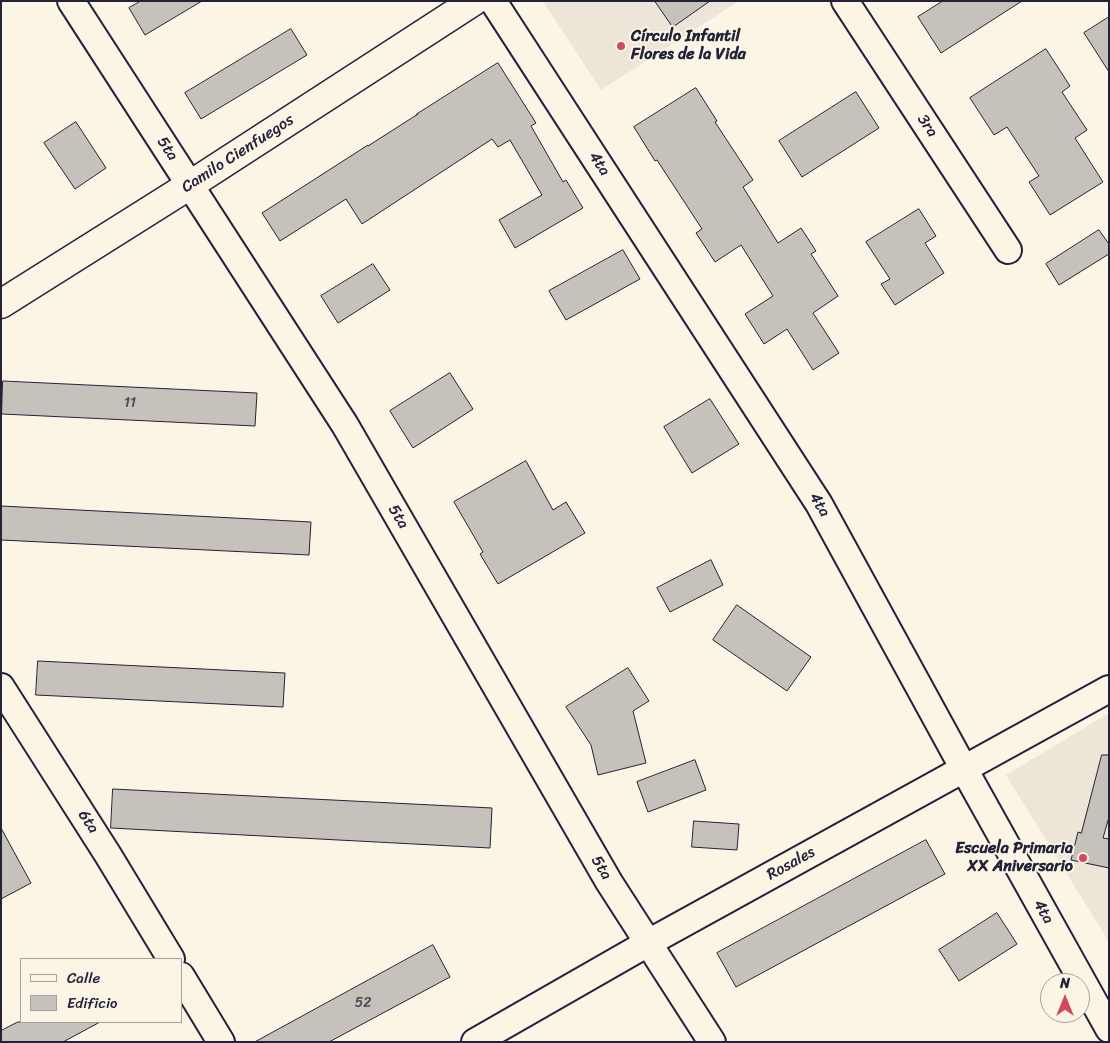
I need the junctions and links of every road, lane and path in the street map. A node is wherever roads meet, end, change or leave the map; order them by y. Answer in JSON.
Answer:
{"nodes":[{"id":1,"x":71,"y":1,"type":"edge"},
{"id":2,"x":474,"y":1,"type":"edge"},
{"id":3,"x":493,"y":1,"type":"edge"},
{"id":4,"x":845,"y":1,"type":"edge"},
{"id":5,"x":190,"y":185,"type":"junction"},
{"id":6,"x":1008,"y":250,"type":"dead end"},
{"id":7,"x":1,"y":304,"type":"edge"},
{"id":8,"x":1,"y":687,"type":"edge"},
{"id":9,"x":1109,"y":689,"type":"edge"},
{"id":10,"x":964,"y":769,"type":"junction"},
{"id":11,"x":648,"y":943,"type":"junction"},
{"id":12,"x":170,"y":958,"type":"edge"},
{"id":13,"x":182,"y":978,"type":"edge"},
{"id":14,"x":1109,"y":1029,"type":"edge"},
{"id":15,"x":221,"y":1042,"type":"edge"},
{"id":16,"x":475,"y":1042,"type":"edge"},
{"id":17,"x":712,"y":1042,"type":"edge"}],
"edges":[{"from":1,"to":5,"type":"street","name":"5ta"},
{"from":2,"to":5,"type":"street","name":"Camilo Cienfuegos"},
{"from":3,"to":10,"type":"street","name":"4ta"},
{"from":4,"to":6,"type":"street","name":"3ra"},
{"from":5,"to":7,"type":"street","name":"Camilo Cienfuegos"},
{"from":5,"to":11,"type":"street","name":"5ta"},
{"from":8,"to":12,"type":"street","name":"6ta"},
{"from":9,"to":10,"type":"street","name":"Rosales"},
{"from":10,"to":11,"type":"street","name":"Rosales"},
{"from":10,"to":14,"type":"street","name":"4ta"},
{"from":11,"to":16,"type":"street","name":"Rosales"},
{"from":11,"to":17,"type":"street","name":"5ta"},
{"from":13,"to":15,"type":"street"}]}
